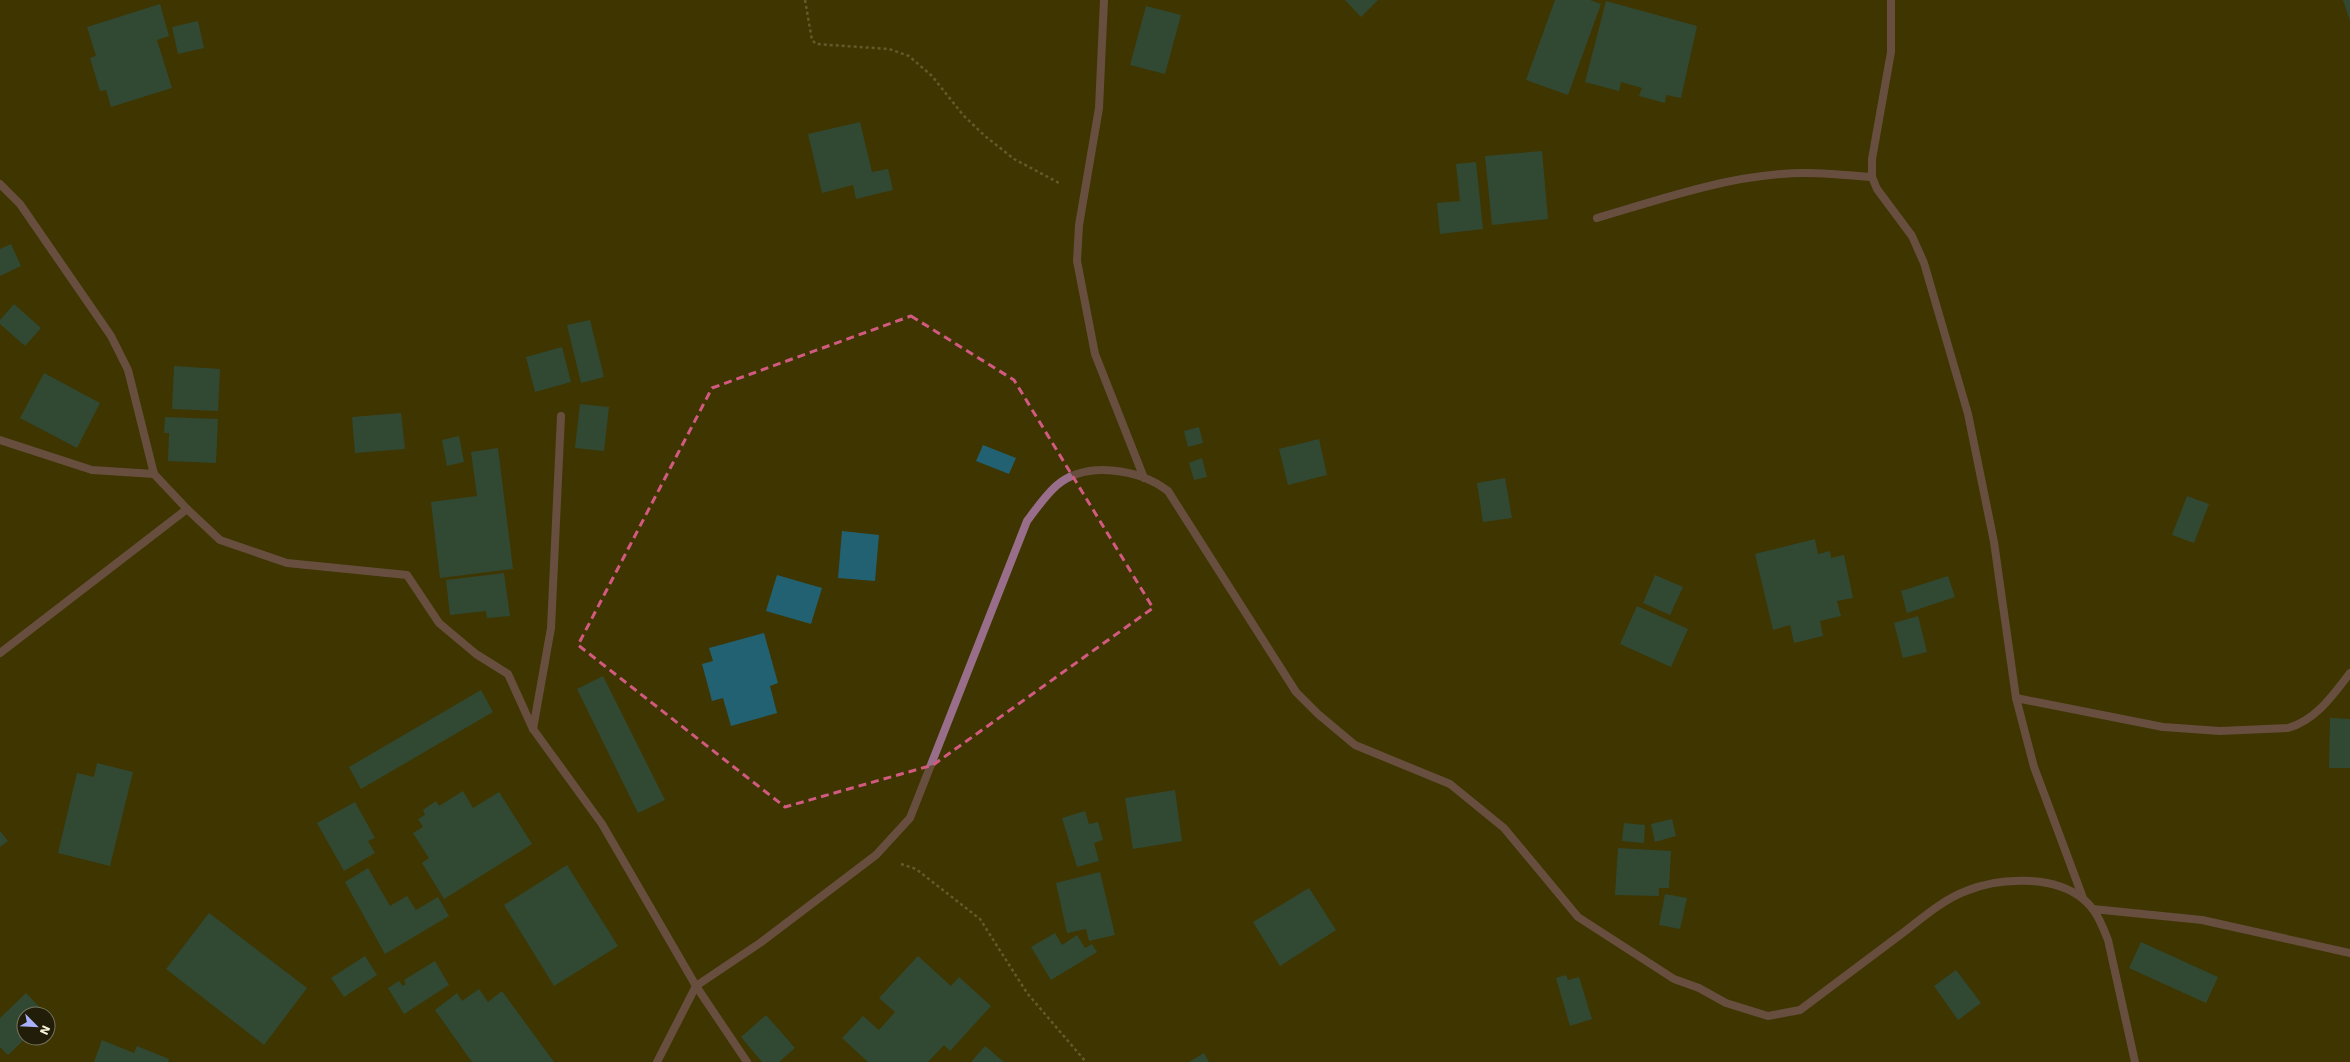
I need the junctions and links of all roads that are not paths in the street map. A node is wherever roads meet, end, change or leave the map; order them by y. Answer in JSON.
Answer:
{"nodes":[{"id":1,"x":1104,"y":0,"type":"edge"},
{"id":2,"x":1891,"y":0,"type":"edge"},
{"id":3,"x":1872,"y":177,"type":"junction"},
{"id":4,"x":0,"y":184,"type":"edge"},
{"id":5,"x":1597,"y":218,"type":"dead end"},
{"id":6,"x":561,"y":416,"type":"dead end"},
{"id":7,"x":0,"y":440,"type":"edge"},
{"id":8,"x":154,"y":474,"type":"junction"},
{"id":9,"x":1144,"y":478,"type":"junction"},
{"id":10,"x":187,"y":509,"type":"junction"},
{"id":11,"x":0,"y":653,"type":"edge"},
{"id":12,"x":2350,"y":673,"type":"edge"},
{"id":13,"x":2016,"y":698,"type":"junction"},
{"id":14,"x":533,"y":729,"type":"junction"},
{"id":15,"x":2083,"y":898,"type":"junction"},
{"id":16,"x":2093,"y":909,"type":"junction"},
{"id":17,"x":2350,"y":953,"type":"edge"},
{"id":18,"x":696,"y":986,"type":"junction"},
{"id":19,"x":657,"y":1062,"type":"edge"},
{"id":20,"x":747,"y":1062,"type":"edge"},
{"id":21,"x":2135,"y":1062,"type":"edge"}],
"edges":[{"from":1,"to":9,"type":"street"},
{"from":2,"to":3,"type":"street"},
{"from":3,"to":5,"type":"street"},
{"from":3,"to":13,"type":"street"},
{"from":4,"to":8,"type":"street"},
{"from":6,"to":14,"type":"street"},
{"from":7,"to":8,"type":"street"},
{"from":8,"to":10,"type":"street"},
{"from":9,"to":15,"type":"street"},
{"from":9,"to":18,"type":"street"},
{"from":10,"to":11,"type":"street"},
{"from":10,"to":14,"type":"street"},
{"from":12,"to":13,"type":"street"},
{"from":13,"to":15,"type":"street"},
{"from":14,"to":18,"type":"street"},
{"from":15,"to":16,"type":"street"},
{"from":16,"to":17,"type":"street"},
{"from":16,"to":21,"type":"street"},
{"from":18,"to":19,"type":"street"},
{"from":18,"to":20,"type":"street"}]}
